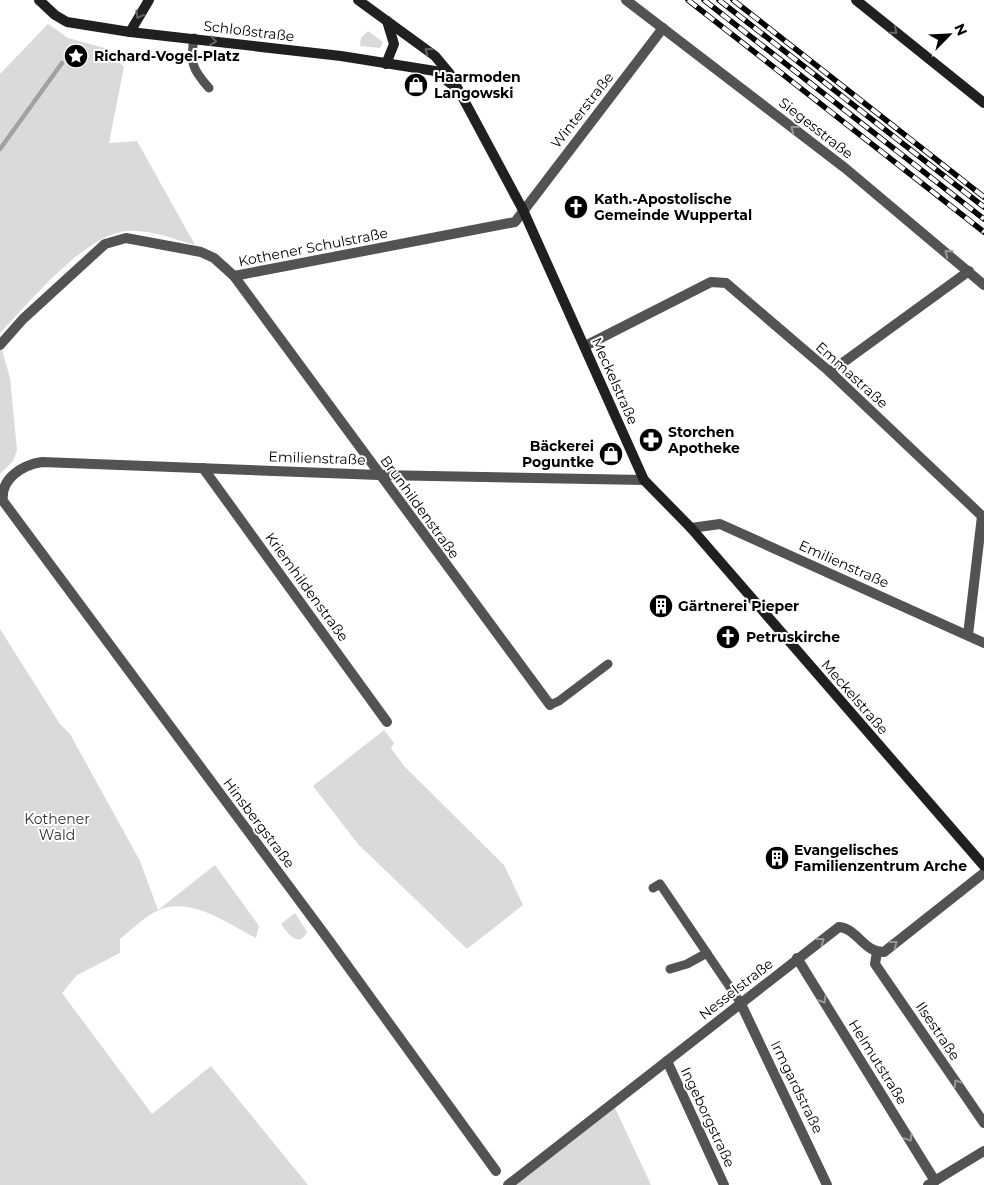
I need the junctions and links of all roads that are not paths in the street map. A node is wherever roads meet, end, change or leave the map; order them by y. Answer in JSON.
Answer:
{"nodes":[{"id":1,"x":39,"y":0,"type":"edge"},
{"id":2,"x":149,"y":0,"type":"edge"},
{"id":3,"x":358,"y":0,"type":"edge"},
{"id":4,"x":626,"y":0,"type":"edge"},
{"id":5,"x":856,"y":0,"type":"edge"},
{"id":6,"x":387,"y":21,"type":"junction"},
{"id":7,"x":664,"y":28,"type":"junction"},
{"id":8,"x":130,"y":32,"type":"junction"},
{"id":9,"x":194,"y":38,"type":"junction"},
{"id":10,"x":386,"y":64,"type":"junction"},
{"id":11,"x":209,"y":88,"type":"dead end"},
{"id":12,"x":457,"y":89,"type":"junction"},
{"id":13,"x":984,"y":103,"type":"edge"},
{"id":14,"x":523,"y":210,"type":"junction"},
{"id":15,"x":969,"y":271,"type":"junction"},
{"id":16,"x":234,"y":276,"type":"junction"},
{"id":17,"x":984,"y":285,"type":"edge"},
{"id":18,"x":0,"y":345,"type":"edge"},
{"id":19,"x":585,"y":346,"type":"junction"},
{"id":20,"x":830,"y":372,"type":"junction"},
{"id":21,"x":203,"y":468,"type":"junction"},
{"id":22,"x":379,"y":474,"type":"junction"},
{"id":23,"x":644,"y":480,"type":"junction"},
{"id":24,"x":2,"y":492,"type":"joint"},
{"id":25,"x":690,"y":528,"type":"junction"},
{"id":26,"x":968,"y":635,"type":"junction"},
{"id":27,"x":984,"y":643,"type":"edge"},
{"id":28,"x":608,"y":664,"type":"dead end"},
{"id":29,"x":550,"y":705,"type":"joint"},
{"id":30,"x":388,"y":722,"type":"dead end"},
{"id":31,"x":984,"y":866,"type":"edge"},
{"id":32,"x":984,"y":873,"type":"edge"},
{"id":33,"x":653,"y":888,"type":"dead end"},
{"id":34,"x":877,"y":952,"type":"junction"},
{"id":35,"x":707,"y":953,"type":"junction"},
{"id":36,"x":797,"y":958,"type":"junction"},
{"id":37,"x":670,"y":969,"type":"dead end"},
{"id":38,"x":740,"y":1002,"type":"junction"},
{"id":39,"x":667,"y":1061,"type":"junction"},
{"id":40,"x":984,"y":1123,"type":"edge"},
{"id":41,"x":984,"y":1151,"type":"edge"},
{"id":42,"x":496,"y":1171,"type":"dead end"},
{"id":43,"x":931,"y":1183,"type":"edge"},
{"id":44,"x":508,"y":1185,"type":"edge"},
{"id":45,"x":724,"y":1185,"type":"edge"},
{"id":46,"x":827,"y":1185,"type":"edge"}],
"edges":[{"from":1,"to":8,"type":"street","name":"Schloßstraße"},
{"from":2,"to":8,"type":"street","one_way":true},
{"from":3,"to":6,"type":"street","name":"Meckelstraße"},
{"from":4,"to":7,"type":"street","name":"Siegesstraße"},
{"from":5,"to":13,"type":"street","one_way":true},
{"from":6,"to":10,"type":"street"},
{"from":12,"to":6,"type":"street","name":"Meckelstraße","one_way":true},
{"from":7,"to":14,"type":"street","name":"Winterstraße"},
{"from":15,"to":7,"type":"street","name":"Siegesstraße","one_way":true},
{"from":8,"to":9,"type":"street","name":"Schloßstraße"},
{"from":9,"to":10,"type":"street","name":"Schloßstraße","one_way":true},
{"from":9,"to":11,"type":"lane"},
{"from":10,"to":12,"type":"street","name":"Schloßstraße"},
{"from":12,"to":14,"type":"street","name":"Meckelstraße"},
{"from":14,"to":16,"type":"street","name":"Kothener Schulstraße"},
{"from":14,"to":19,"type":"street","name":"Meckelstraße"},
{"from":15,"to":17,"type":"street","name":"Siegesstraße"},
{"from":15,"to":20,"type":"street"},
{"from":16,"to":18,"type":"street","name":"Kothener Schulstraße"},
{"from":16,"to":22,"type":"street","name":"Brunhildenstraße"},
{"from":19,"to":20,"type":"street","name":"Emmastraße"},
{"from":19,"to":23,"type":"street","name":"Meckelstraße"},
{"from":20,"to":26,"type":"street","name":"Emmastraße"},
{"from":21,"to":22,"type":"street","name":"Emilienstraße"},
{"from":21,"to":24,"type":"street","name":"Emilienstraße"},
{"from":21,"to":30,"type":"street","name":"Kriemhildenstraße"},
{"from":22,"to":23,"type":"street","name":"Emilienstraße"},
{"from":22,"to":29,"type":"street","name":"Brunhildenstraße"},
{"from":23,"to":25,"type":"street","name":"Meckelstraße"},
{"from":24,"to":42,"type":"street","name":"Hinsbergstraße"},
{"from":25,"to":26,"type":"street","name":"Emilienstraße"},
{"from":25,"to":31,"type":"street","name":"Meckelstraße"},
{"from":26,"to":27,"type":"street","name":"Emilienstraße"},
{"from":28,"to":29,"type":"lane"},
{"from":34,"to":32,"type":"street","one_way":true},
{"from":33,"to":35,"type":"lane"},
{"from":36,"to":34,"type":"street","name":"Nesselstraße","one_way":true},
{"from":40,"to":34,"type":"street","name":"Ilsestraße","one_way":true},
{"from":35,"to":37,"type":"lane"},
{"from":35,"to":38,"type":"lane"},
{"from":36,"to":38,"type":"street","name":"Nesselstraße"},
{"from":36,"to":43,"type":"street","name":"Helmutstraße","one_way":true},
{"from":38,"to":39,"type":"street","name":"Nesselstraße"},
{"from":38,"to":46,"type":"street","name":"Irmgardstraße"},
{"from":39,"to":44,"type":"street","name":"Nesselstraße"},
{"from":39,"to":45,"type":"street","name":"Ingeborgstraße"},
{"from":41,"to":43,"type":"street"}]}
